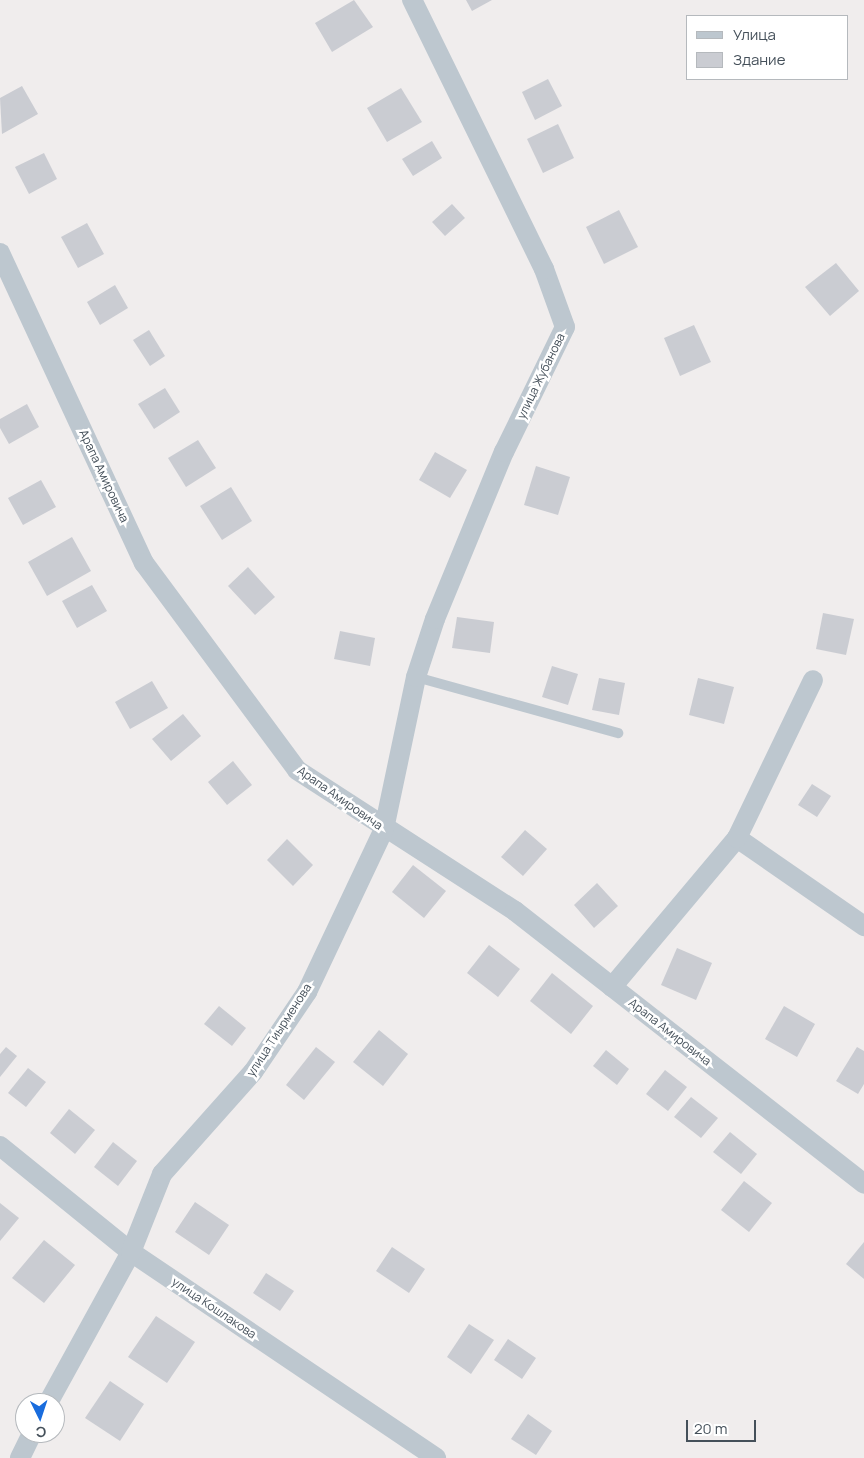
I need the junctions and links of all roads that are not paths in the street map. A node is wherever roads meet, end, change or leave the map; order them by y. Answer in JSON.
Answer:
{"nodes":[{"id":1,"x":412,"y":0,"type":"edge"},
{"id":2,"x":0,"y":253,"type":"edge"},
{"id":3,"x":416,"y":677,"type":"junction"},
{"id":4,"x":813,"y":680,"type":"dead end"},
{"id":5,"x":618,"y":733,"type":"dead end"},
{"id":6,"x":384,"y":828,"type":"junction"},
{"id":7,"x":736,"y":838,"type":"junction"},
{"id":8,"x":864,"y":926,"type":"edge"},
{"id":9,"x":612,"y":987,"type":"junction"},
{"id":10,"x":0,"y":1146,"type":"edge"},
{"id":11,"x":864,"y":1184,"type":"edge"},
{"id":12,"x":131,"y":1252,"type":"junction"},
{"id":13,"x":53,"y":1393,"type":"edge"},
{"id":14,"x":27,"y":1443,"type":"edge"},
{"id":15,"x":20,"y":1458,"type":"edge"},
{"id":16,"x":436,"y":1458,"type":"edge"}],
"edges":[{"from":1,"to":3,"type":"street","name":"улица Жубанова"},
{"from":2,"to":6,"type":"street","name":"Арапа Амировича"},
{"from":3,"to":5,"type":"lane"},
{"from":3,"to":6,"type":"street","name":"улица Тиырменова"},
{"from":4,"to":7,"type":"street"},
{"from":6,"to":9,"type":"street","name":"Арапа Амировича"},
{"from":6,"to":12,"type":"street","name":"улица Тиырменова"},
{"from":7,"to":8,"type":"street"},
{"from":7,"to":9,"type":"street"},
{"from":9,"to":11,"type":"street","name":"Арапа Амировича"},
{"from":10,"to":12,"type":"street","name":"улица Кошлакова"},
{"from":12,"to":13,"type":"street","name":"улица Тиырменова"},
{"from":12,"to":16,"type":"street","name":"улица Кошлакова"},
{"from":14,"to":15,"type":"street"}]}
